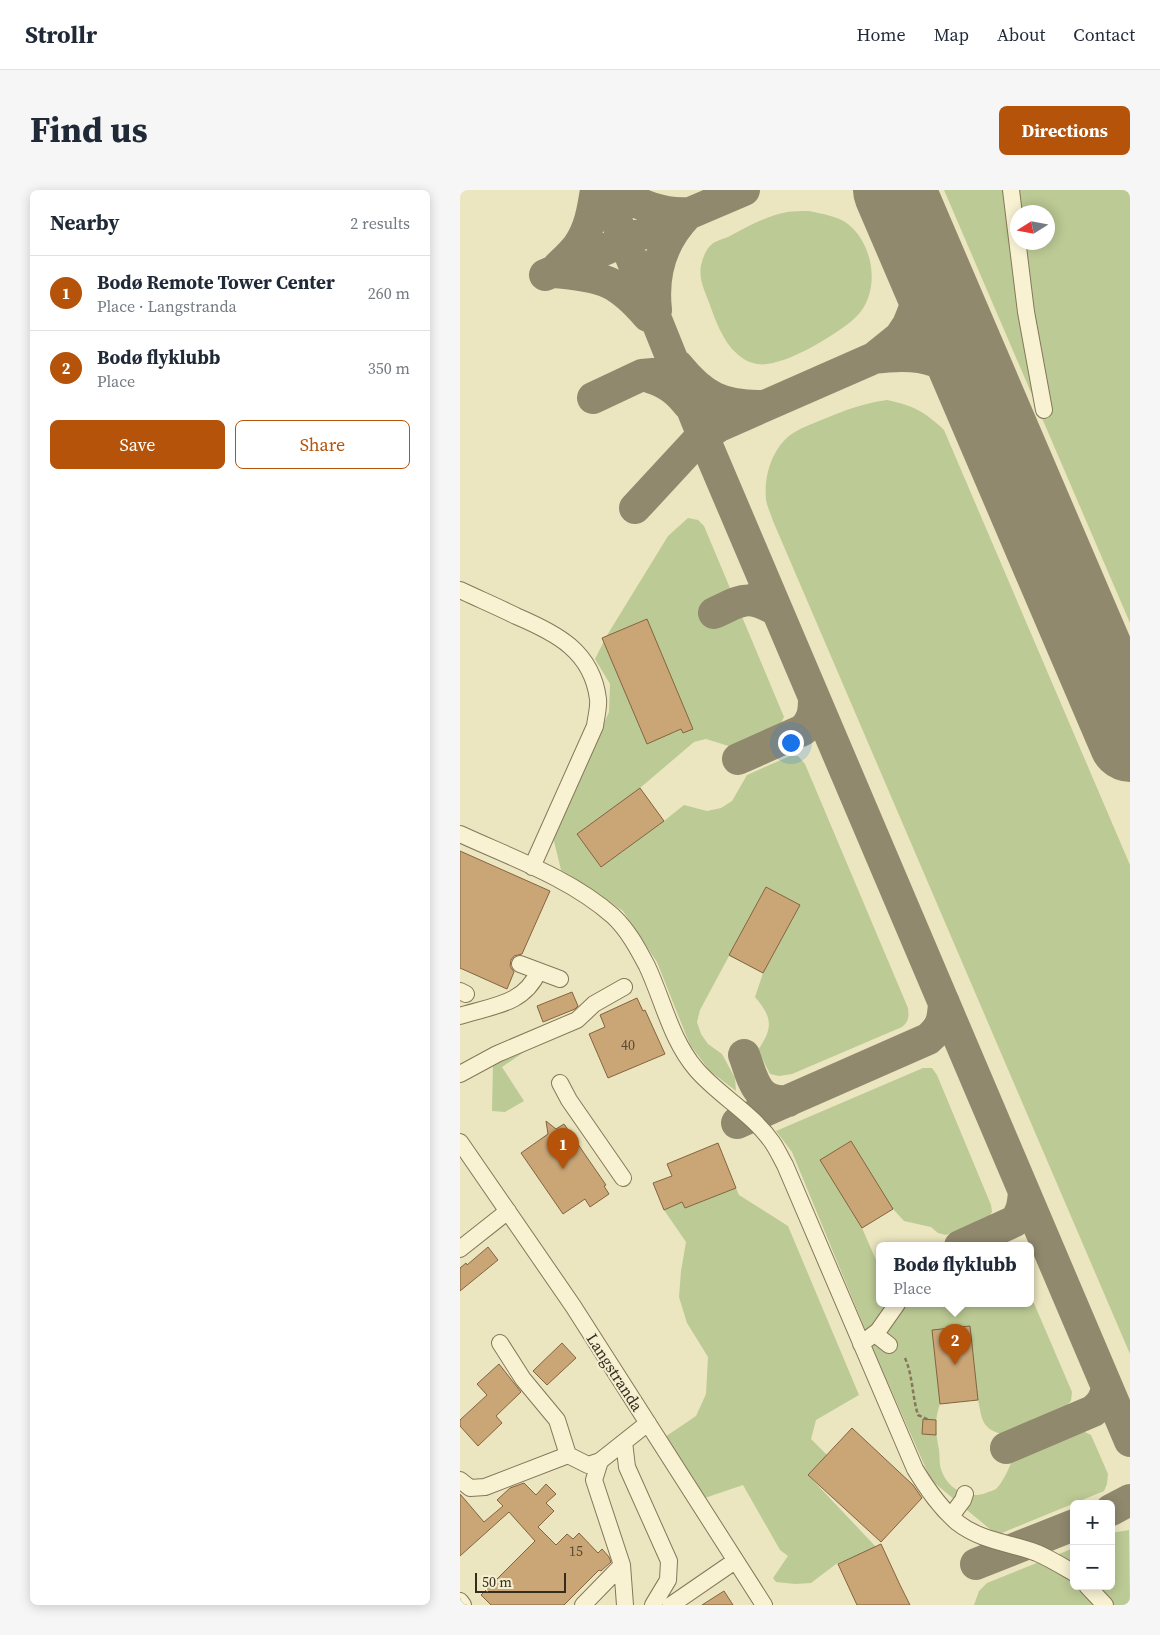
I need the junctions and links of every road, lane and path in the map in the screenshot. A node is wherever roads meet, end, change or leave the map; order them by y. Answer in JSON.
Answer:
{"nodes":[{"id":1,"x":1011,"y":190,"type":"edge"},
{"id":2,"x":1044,"y":410,"type":"dead end"},
{"id":3,"x":460,"y":590,"type":"edge"},
{"id":4,"x":460,"y":834,"type":"edge"},
{"id":5,"x":532,"y":867,"type":"junction"},
{"id":6,"x":520,"y":964,"type":"dead end"},
{"id":7,"x":538,"y":972,"type":"junction"},
{"id":8,"x":560,"y":980,"type":"dead end"},
{"id":9,"x":624,"y":987,"type":"dead end"},
{"id":10,"x":460,"y":1016,"type":"edge"},
{"id":11,"x":460,"y":1074,"type":"edge"},
{"id":12,"x":560,"y":1083,"type":"dead end"},
{"id":13,"x":460,"y":1142,"type":"edge"},
{"id":14,"x":623,"y":1178,"type":"dead end"},
{"id":15,"x":508,"y":1211,"type":"junction"},
{"id":16,"x":460,"y":1249,"type":"edge"},
{"id":17,"x":896,"y":1307,"type":"edge"},
{"id":18,"x":875,"y":1334,"type":"junction"},
{"id":19,"x":500,"y":1342,"type":"dead end"},
{"id":20,"x":861,"y":1344,"type":"junction"},
{"id":21,"x":889,"y":1345,"type":"dead end"},
{"id":22,"x":905,"y":1358,"type":"dead end"},
{"id":23,"x":929,"y":1420,"type":"dead end"},
{"id":24,"x":648,"y":1423,"type":"junction"},
{"id":25,"x":624,"y":1442,"type":"junction"},
{"id":26,"x":568,"y":1455,"type":"junction"},
{"id":27,"x":600,"y":1460,"type":"junction"},
{"id":28,"x":460,"y":1480,"type":"edge"},
{"id":29,"x":965,"y":1494,"type":"dead end"},
{"id":30,"x":951,"y":1516,"type":"junction"},
{"id":31,"x":735,"y":1561,"type":"junction"},
{"id":32,"x":622,"y":1565,"type":"junction"},
{"id":33,"x":1070,"y":1571,"type":"edge"},
{"id":34,"x":1091,"y":1590,"type":"edge"},
{"id":35,"x":460,"y":1601,"type":"edge"},
{"id":36,"x":463,"y":1605,"type":"edge"},
{"id":37,"x":583,"y":1605,"type":"edge"},
{"id":38,"x":624,"y":1605,"type":"edge"},
{"id":39,"x":653,"y":1605,"type":"edge"},
{"id":40,"x":671,"y":1605,"type":"edge"},
{"id":41,"x":764,"y":1605,"type":"edge"},
{"id":42,"x":1105,"y":1605,"type":"edge"}],
"edges":[{"from":1,"to":2,"type":"street"},
{"from":3,"to":5,"type":"street"},
{"from":4,"to":5,"type":"street"},
{"from":5,"to":20,"type":"street"},
{"from":6,"to":7,"type":"street"},
{"from":7,"to":8,"type":"street"},
{"from":7,"to":10,"type":"street"},
{"from":9,"to":11,"type":"street"},
{"from":12,"to":14,"type":"street"},
{"from":13,"to":15,"type":"street","name":"Langstranda"},
{"from":15,"to":16,"type":"street"},
{"from":15,"to":24,"type":"street","name":"Langstranda"},
{"from":17,"to":18,"type":"street"},
{"from":18,"to":20,"type":"street"},
{"from":18,"to":21,"type":"street"},
{"from":19,"to":26,"type":"street"},
{"from":20,"to":30,"type":"street"},
{"from":22,"to":23,"type":"path"},
{"from":24,"to":25,"type":"street"},
{"from":24,"to":31,"type":"street","name":"Langstranda"},
{"from":25,"to":27,"type":"street"},
{"from":25,"to":39,"type":"street"},
{"from":26,"to":27,"type":"street"},
{"from":26,"to":28,"type":"street"},
{"from":27,"to":32,"type":"street"},
{"from":29,"to":30,"type":"street"},
{"from":30,"to":33,"type":"street"},
{"from":31,"to":40,"type":"street"},
{"from":31,"to":41,"type":"street","name":"Langstranda"},
{"from":32,"to":37,"type":"street"},
{"from":32,"to":38,"type":"street"},
{"from":34,"to":42,"type":"street"},
{"from":35,"to":36,"type":"street"}]}
